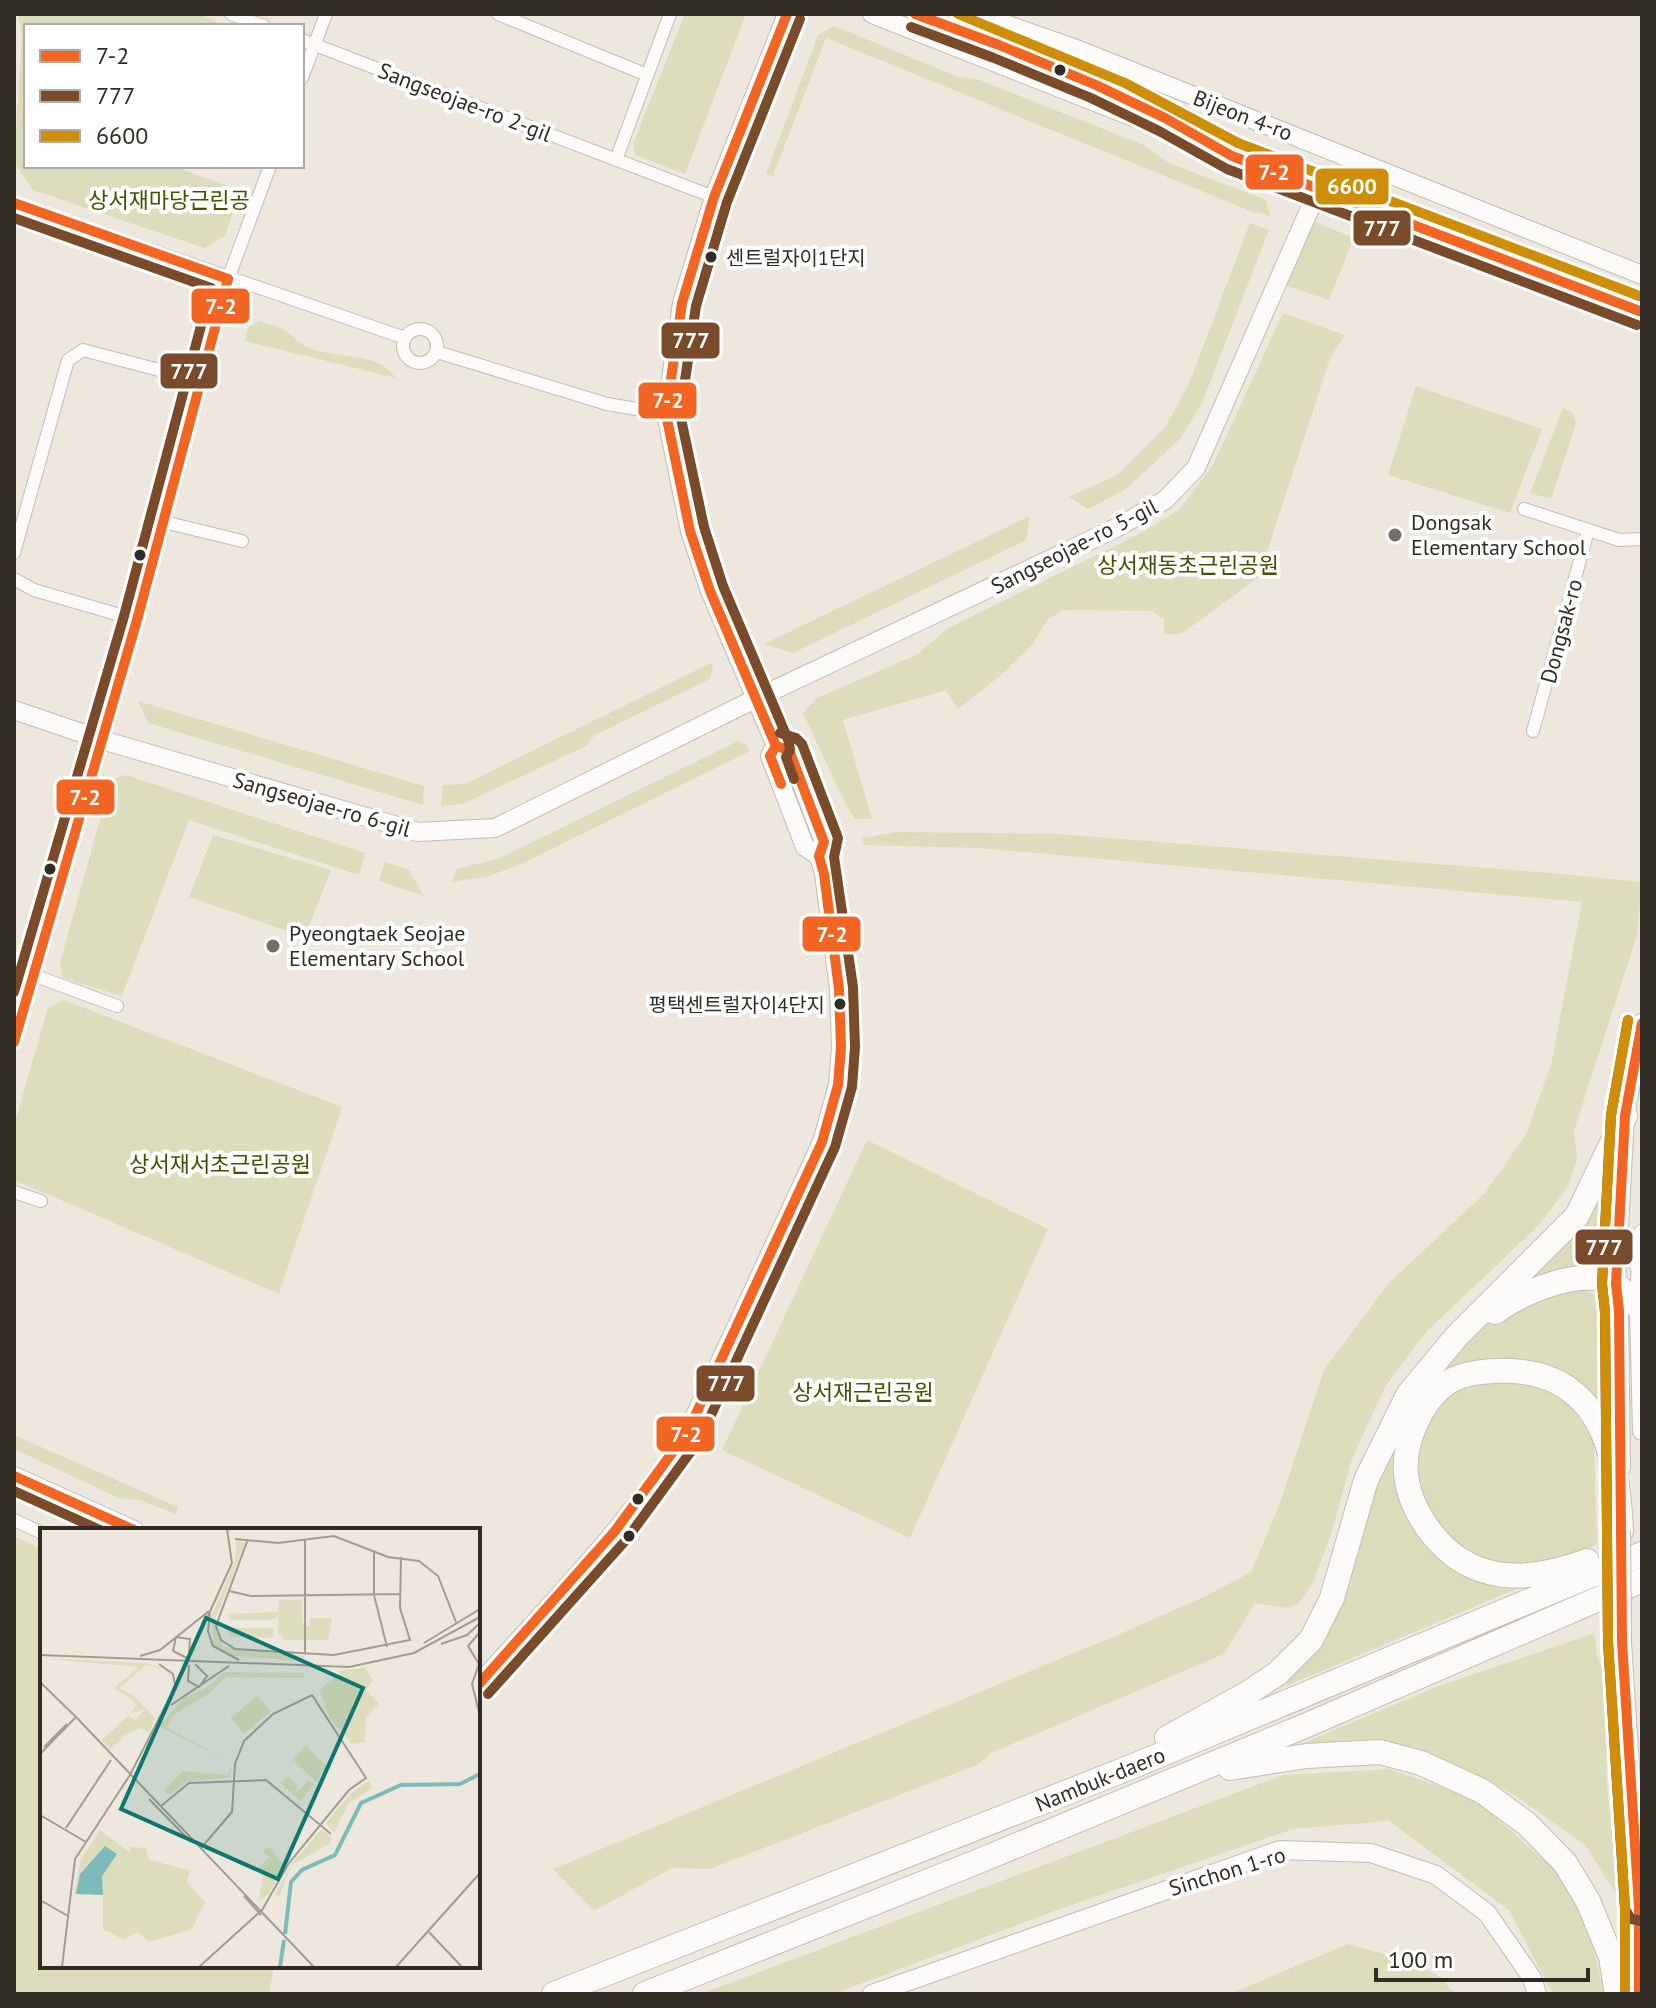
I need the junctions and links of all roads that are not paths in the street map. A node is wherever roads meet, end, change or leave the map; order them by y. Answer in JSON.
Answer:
{"nodes":[{"id":1,"x":231,"y":14,"type":"edge"},
{"id":2,"x":326,"y":14,"type":"edge"},
{"id":3,"x":498,"y":14,"type":"edge"},
{"id":4,"x":670,"y":14,"type":"edge"},
{"id":5,"x":787,"y":14,"type":"edge"},
{"id":6,"x":872,"y":14,"type":"edge"},
{"id":7,"x":977,"y":14,"type":"edge"},
{"id":8,"x":258,"y":24,"type":"edge"},
{"id":9,"x":308,"y":42,"type":"edge"},
{"id":10,"x":304,"y":66,"type":"edge"},
{"id":11,"x":647,"y":75,"type":"junction"},
{"id":12,"x":616,"y":160,"type":"junction"},
{"id":13,"x":269,"y":168,"type":"edge"},
{"id":14,"x":1318,"y":190,"type":"junction"},
{"id":15,"x":714,"y":197,"type":"junction"},
{"id":16,"x":14,"y":203,"type":"edge"},
{"id":17,"x":1642,"y":275,"type":"edge"},
{"id":18,"x":228,"y":279,"type":"junction"},
{"id":19,"x":1642,"y":312,"type":"edge"},
{"id":20,"x":405,"y":338,"type":"junction"},
{"id":21,"x":437,"y":352,"type":"junction"},
{"id":22,"x":201,"y":381,"type":"junction"},
{"id":23,"x":666,"y":414,"type":"junction"},
{"id":24,"x":1524,"y":509,"type":"dead end"},
{"id":25,"x":164,"y":522,"type":"junction"},
{"id":26,"x":1588,"y":531,"type":"junction"},
{"id":27,"x":1642,"y":539,"type":"edge"},
{"id":28,"x":242,"y":541,"type":"dead end"},
{"id":29,"x":14,"y":553,"type":"edge"},
{"id":30,"x":14,"y":579,"type":"edge"},
{"id":31,"x":137,"y":620,"type":"junction"},
{"id":32,"x":755,"y":699,"type":"junction"},
{"id":33,"x":14,"y":710,"type":"edge"},
{"id":34,"x":1533,"y":731,"type":"dead end"},
{"id":35,"x":102,"y":740,"type":"junction"},
{"id":36,"x":14,"y":968,"type":"edge"},
{"id":37,"x":35,"y":975,"type":"junction"},
{"id":38,"x":117,"y":1006,"type":"dead end"},
{"id":39,"x":1642,"y":1023,"type":"edge"},
{"id":40,"x":14,"y":1042,"type":"edge"},
{"id":41,"x":1625,"y":1116,"type":"junction"},
{"id":42,"x":14,"y":1192,"type":"edge"},
{"id":43,"x":41,"y":1201,"type":"dead end"},
{"id":44,"x":1642,"y":1234,"type":"edge"},
{"id":45,"x":1641,"y":1263,"type":"edge"},
{"id":46,"x":1616,"y":1284,"type":"junction"},
{"id":47,"x":1639,"y":1308,"type":"junction"},
{"id":48,"x":1456,"y":1337,"type":"junction"},
{"id":49,"x":1642,"y":1431,"type":"edge"},
{"id":50,"x":14,"y":1476,"type":"edge"},
{"id":51,"x":14,"y":1520,"type":"edge"},
{"id":52,"x":130,"y":1528,"type":"edge"},
{"id":53,"x":40,"y":1532,"type":"edge"},
{"id":54,"x":1632,"y":1536,"type":"edge"},
{"id":55,"x":1642,"y":1554,"type":"edge"},
{"id":56,"x":1642,"y":1580,"type":"edge"},
{"id":57,"x":1642,"y":1595,"type":"edge"},
{"id":58,"x":1515,"y":1635,"type":"junction"},
{"id":59,"x":480,"y":1683,"type":"edge"},
{"id":60,"x":1131,"y":1767,"type":"junction"},
{"id":61,"x":1154,"y":1787,"type":"junction"},
{"id":62,"x":1640,"y":1907,"type":"edge"},
{"id":63,"x":554,"y":1994,"type":"edge"},
{"id":64,"x":645,"y":1994,"type":"edge"},
{"id":65,"x":872,"y":1994,"type":"edge"},
{"id":66,"x":1537,"y":1994,"type":"edge"},
{"id":67,"x":1617,"y":1994,"type":"edge"},
{"id":68,"x":1639,"y":1994,"type":"edge"}],
"edges":[{"from":1,"to":8,"type":"street"},
{"from":2,"to":9,"type":"street"},
{"from":3,"to":11,"type":"street"},
{"from":4,"to":11,"type":"street"},
{"from":5,"to":15,"type":"street"},
{"from":6,"to":14,"type":"street","name":"Bijeon 4-ro"},
{"from":7,"to":17,"type":"street","name":"Bijeon 4-ro"},
{"from":9,"to":10,"type":"street"},
{"from":9,"to":12,"type":"street","name":"Sangseojae-ro 2-gil"},
{"from":11,"to":12,"type":"street"},
{"from":12,"to":15,"type":"street","name":"Sangseojae-ro 2-gil"},
{"from":13,"to":18,"type":"street"},
{"from":14,"to":19,"type":"street","name":"Bijeon 4-ro"},
{"from":14,"to":32,"type":"street","name":"Sangseojae-ro 5-gil"},
{"from":15,"to":23,"type":"street"},
{"from":16,"to":18,"type":"street"},
{"from":18,"to":20,"type":"street"},
{"from":18,"to":22,"type":"street"},
{"from":20,"to":21,"type":"street"},
{"from":20,"to":21,"type":"street"},
{"from":21,"to":23,"type":"street"},
{"from":22,"to":25,"type":"street"},
{"from":22,"to":29,"type":"street"},
{"from":23,"to":32,"type":"street"},
{"from":24,"to":26,"type":"street"},
{"from":25,"to":28,"type":"street"},
{"from":25,"to":31,"type":"street"},
{"from":26,"to":27,"type":"street"},
{"from":26,"to":34,"type":"street","name":"Dongsak-ro"},
{"from":30,"to":31,"type":"street"},
{"from":31,"to":35,"type":"street"},
{"from":32,"to":35,"type":"street","name":"Sangseojae-ro 6-gil"},
{"from":32,"to":59,"type":"street"},
{"from":33,"to":35,"type":"street","name":"Sangseojae-ro 6-gil"},
{"from":35,"to":37,"type":"street"},
{"from":36,"to":37,"type":"street"},
{"from":37,"to":38,"type":"street"},
{"from":37,"to":40,"type":"street"},
{"from":39,"to":41,"type":"street"},
{"from":41,"to":46,"type":"street"},
{"from":41,"to":48,"type":"highway"},
{"from":42,"to":43,"type":"street"},
{"from":44,"to":45,"type":"street"},
{"from":45,"to":47,"type":"street"},
{"from":46,"to":47,"type":"highway"},
{"from":46,"to":48,"type":"highway"},
{"from":46,"to":54,"type":"street"},
{"from":47,"to":49,"type":"street"},
{"from":48,"to":60,"type":"highway"},
{"from":50,"to":52,"type":"street"},
{"from":51,"to":53,"type":"street"},
{"from":54,"to":54,"type":"highway"},
{"from":54,"to":62,"type":"street","bridge":true},
{"from":55,"to":60,"type":"highway","name":"Nambuk-daero"},
{"from":56,"to":58,"type":"highway","name":"Nambuk-daero"},
{"from":57,"to":58,"type":"highway"},
{"from":58,"to":61,"type":"highway","name":"Nambuk-daero"},
{"from":60,"to":63,"type":"highway","name":"Nambuk-daero"},
{"from":61,"to":64,"type":"highway","name":"Nambuk-daero"},
{"from":61,"to":67,"type":"highway"},
{"from":62,"to":68,"type":"street"},
{"from":65,"to":66,"type":"street","name":"Sinchon 1-ro"}]}
